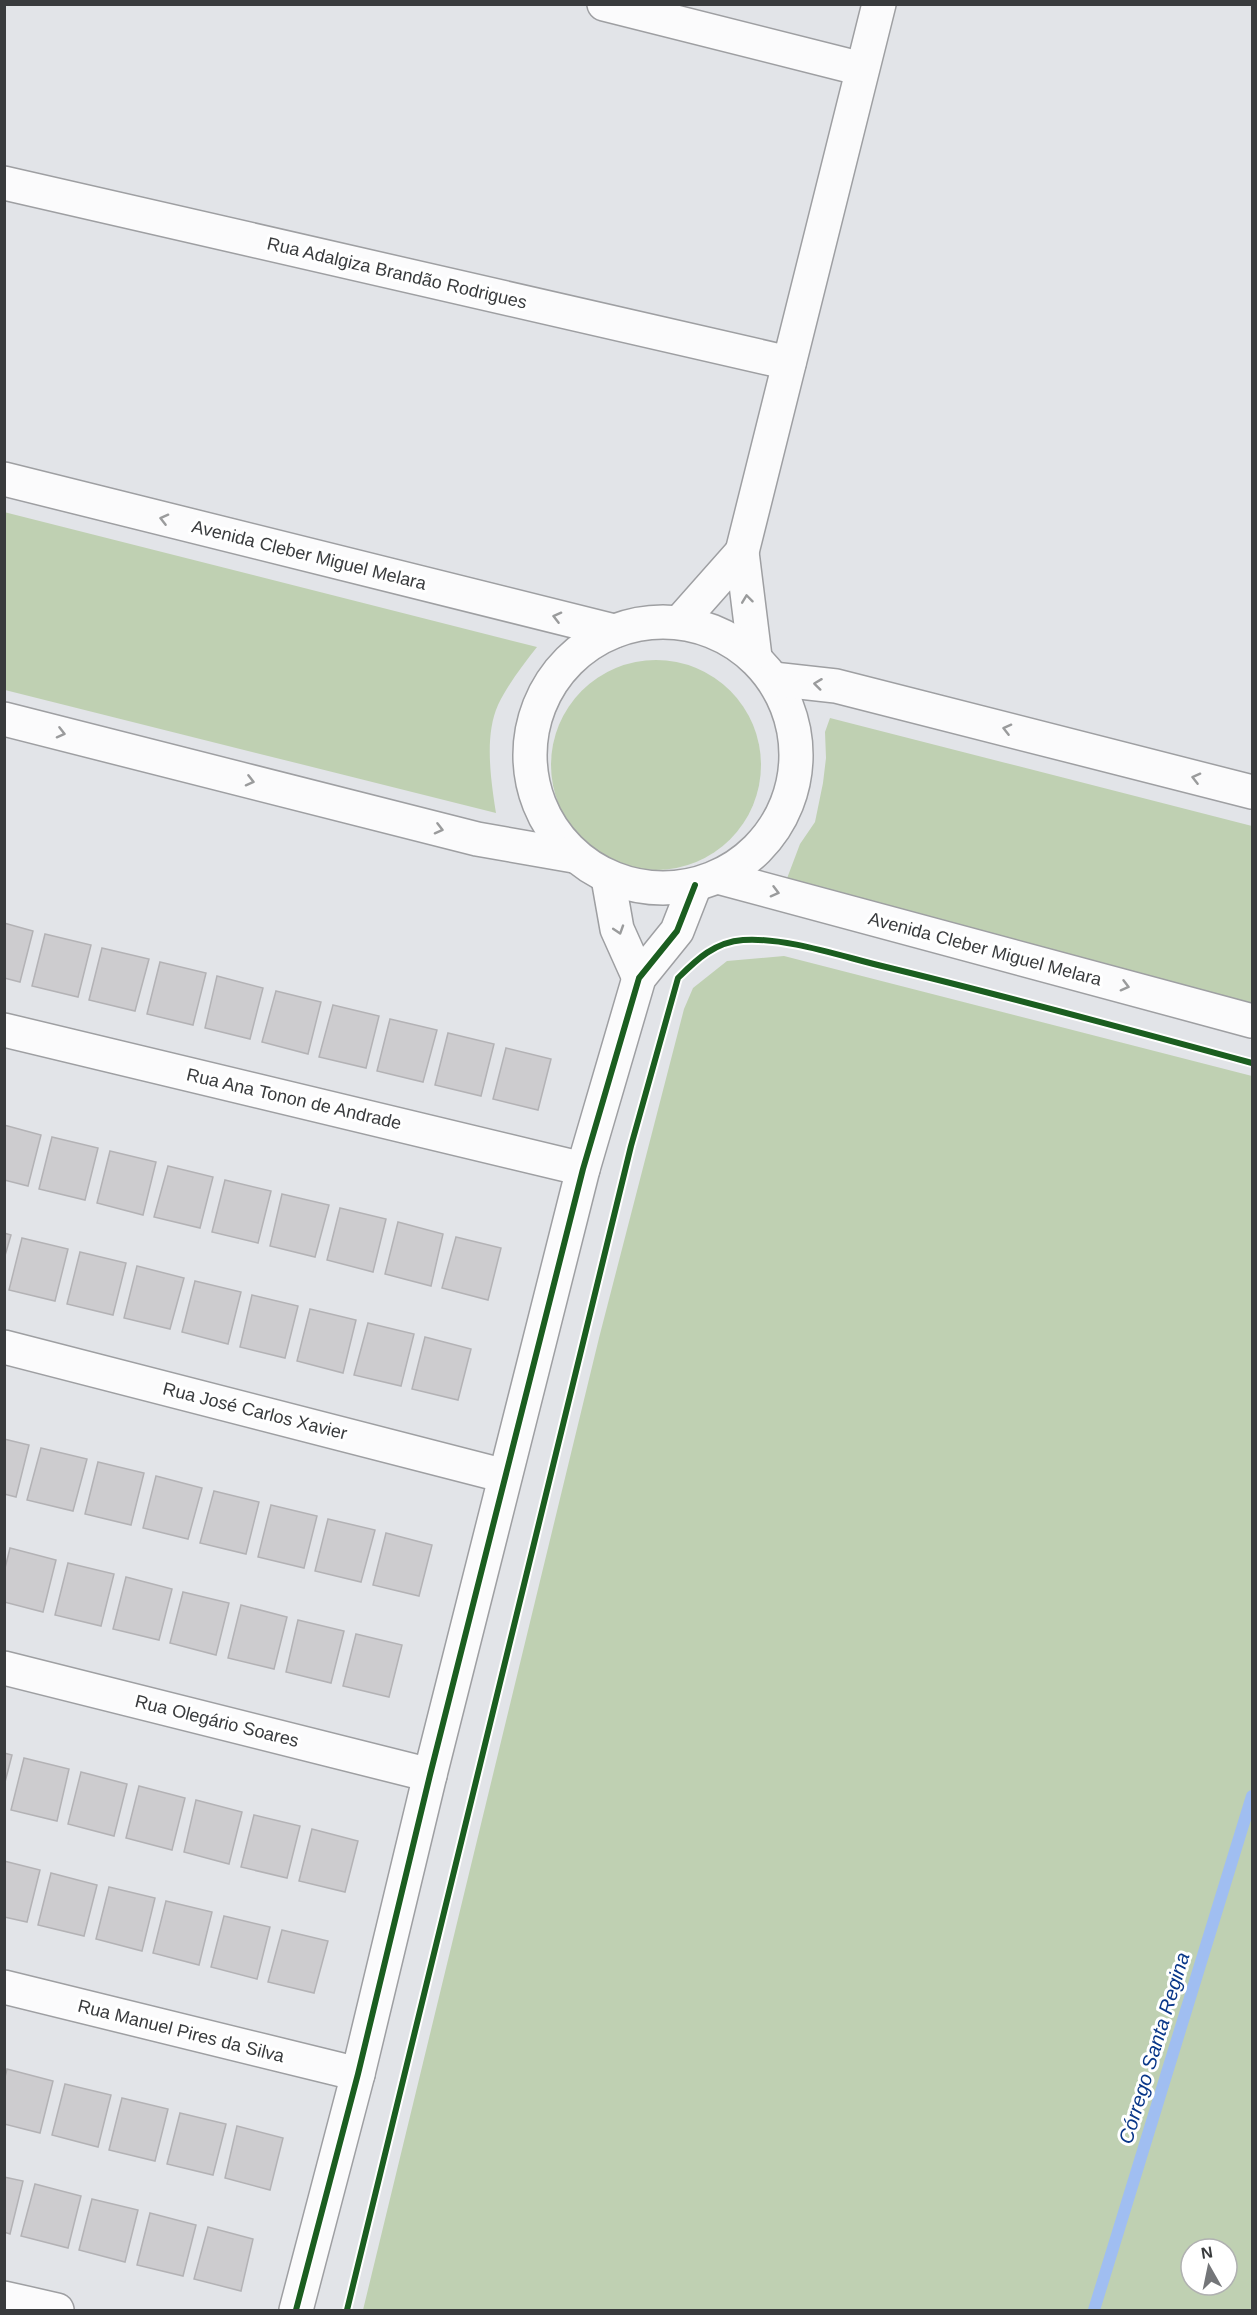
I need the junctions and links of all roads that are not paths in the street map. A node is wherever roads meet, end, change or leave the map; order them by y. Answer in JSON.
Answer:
{"nodes":[{"id":1,"x":604,"y":4,"type":"edge"},
{"id":2,"x":879,"y":4,"type":"edge"},
{"id":3,"x":862,"y":69,"type":"junction"},
{"id":4,"x":4,"y":183,"type":"edge"},
{"id":5,"x":789,"y":363,"type":"junction"},
{"id":6,"x":4,"y":479,"type":"edge"},
{"id":7,"x":742,"y":552,"type":"junction"},
{"id":8,"x":680,"y":622,"type":"junction"},
{"id":9,"x":614,"y":631,"type":"junction"},
{"id":10,"x":764,"y":668,"type":"junction"},
{"id":11,"x":4,"y":719,"type":"edge"},
{"id":12,"x":1252,"y":792,"type":"edge"},
{"id":13,"x":574,"y":856,"type":"junction"},
{"id":14,"x":608,"y":878,"type":"junction"},
{"id":15,"x":707,"y":881,"type":"junction"},
{"id":16,"x":639,"y":978,"type":"junction"},
{"id":17,"x":1252,"y":1021,"type":"edge"},
{"id":18,"x":4,"y":1030,"type":"edge"},
{"id":19,"x":583,"y":1168,"type":"junction"},
{"id":20,"x":4,"y":1347,"type":"edge"},
{"id":21,"x":505,"y":1476,"type":"junction"},
{"id":22,"x":4,"y":1668,"type":"edge"},
{"id":23,"x":429,"y":1775,"type":"junction"},
{"id":24,"x":4,"y":1987,"type":"edge"},
{"id":25,"x":358,"y":2074,"type":"junction"},
{"id":26,"x":4,"y":2298,"type":"edge"},
{"id":27,"x":57,"y":2310,"type":"edge"},
{"id":28,"x":296,"y":2310,"type":"edge"}],
"edges":[{"from":1,"to":3,"type":"street"},
{"from":2,"to":3,"type":"street"},
{"from":3,"to":5,"type":"street"},
{"from":4,"to":5,"type":"street","name":"Rua Adalgiza Brandão Rodrigues"},
{"from":5,"to":7,"type":"street"},
{"from":9,"to":6,"type":"street","name":"Avenida Cleber Miguel Melara","one_way":true},
{"from":7,"to":8,"type":"street"},
{"from":10,"to":7,"type":"street","one_way":true},
{"from":8,"to":9,"type":"street"},
{"from":8,"to":10,"type":"street"},
{"from":9,"to":13,"type":"street"},
{"from":12,"to":10,"type":"street","one_way":true},
{"from":10,"to":15,"type":"street"},
{"from":11,"to":13,"type":"street","one_way":true},
{"from":13,"to":14,"type":"street"},
{"from":14,"to":15,"type":"street"},
{"from":14,"to":16,"type":"street","one_way":true},
{"from":15,"to":16,"type":"street"},
{"from":15,"to":17,"type":"street","name":"Avenida Cleber Miguel Melara","one_way":true},
{"from":16,"to":19,"type":"street"},
{"from":18,"to":19,"type":"street","name":"Rua Ana Tonon de Andrade"},
{"from":19,"to":21,"type":"street"},
{"from":20,"to":21,"type":"street","name":"Rua José Carlos Xavier"},
{"from":21,"to":23,"type":"street"},
{"from":22,"to":23,"type":"street","name":"Rua Olegário Soares"},
{"from":23,"to":25,"type":"street"},
{"from":24,"to":25,"type":"street","name":"Rua Manuel Pires da Silva"},
{"from":25,"to":28,"type":"street"},
{"from":26,"to":27,"type":"street"}]}
